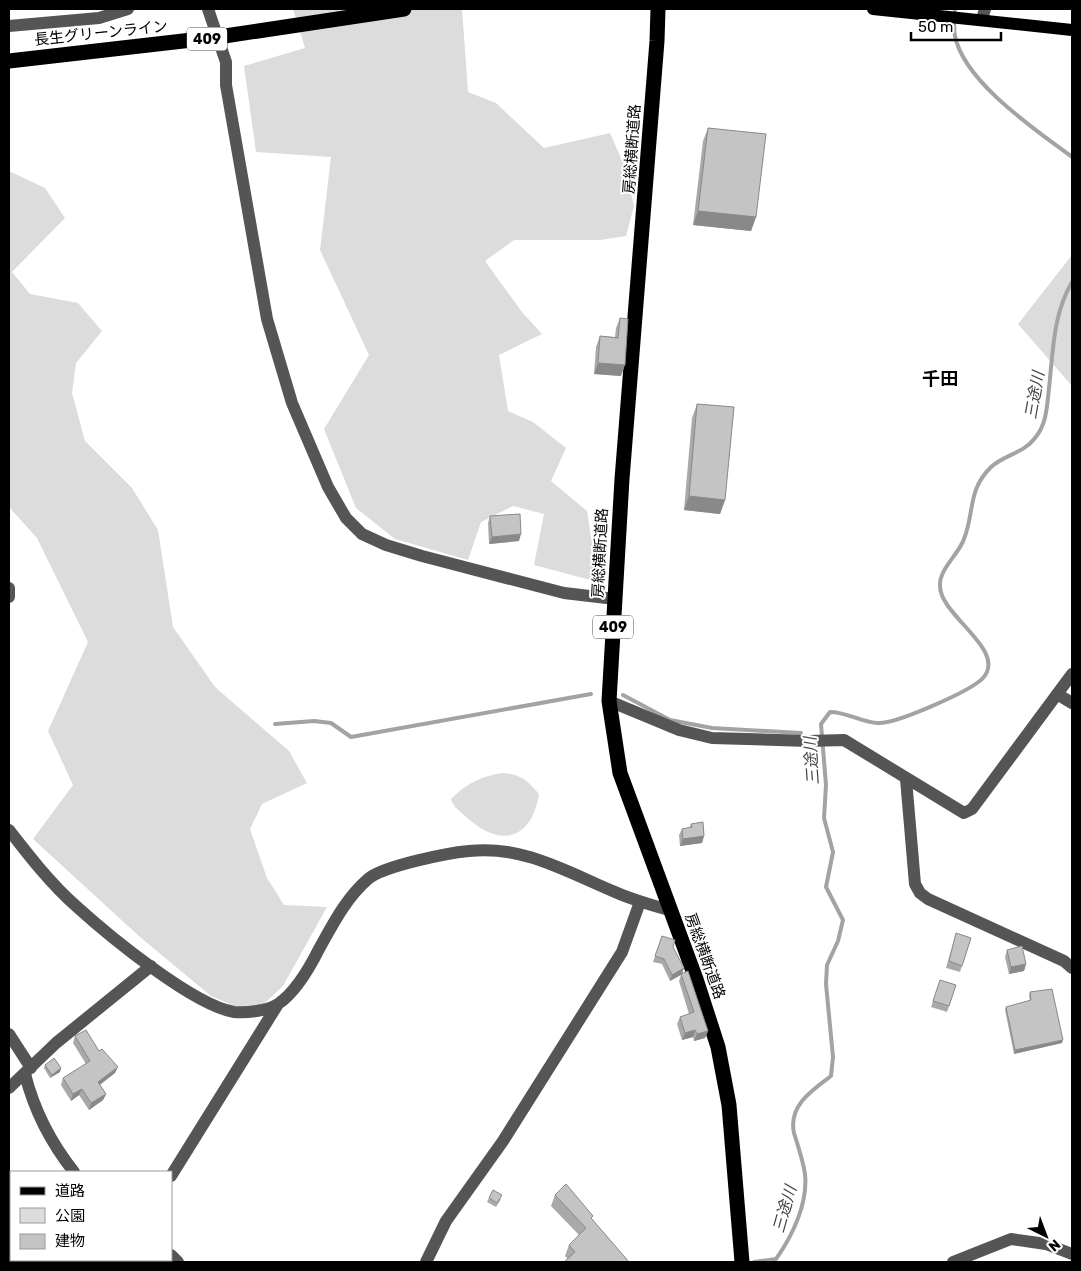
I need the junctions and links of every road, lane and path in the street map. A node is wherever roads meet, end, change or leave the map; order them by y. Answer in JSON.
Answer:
{"nodes":[{"id":1,"x":128,"y":9,"type":"edge"},
{"id":2,"x":208,"y":9,"type":"edge"},
{"id":3,"x":404,"y":9,"type":"edge"},
{"id":4,"x":658,"y":9,"type":"edge"},
{"id":5,"x":873,"y":9,"type":"edge"},
{"id":6,"x":984,"y":14,"type":"edge"},
{"id":7,"x":9,"y":26,"type":"edge"},
{"id":8,"x":1072,"y":30,"type":"edge"},
{"id":9,"x":218,"y":37,"type":"junction"},
{"id":10,"x":9,"y":61,"type":"edge"},
{"id":11,"x":9,"y":588,"type":"edge"},
{"id":12,"x":9,"y":597,"type":"edge"},
{"id":13,"x":615,"y":599,"type":"junction"},
{"id":14,"x":1072,"y":674,"type":"edge"},
{"id":15,"x":1057,"y":694,"type":"junction"},
{"id":16,"x":609,"y":701,"type":"junction"},
{"id":17,"x":1072,"y":703,"type":"edge"},
{"id":18,"x":906,"y":779,"type":"junction"},
{"id":19,"x":9,"y":830,"type":"edge"},
{"id":20,"x":640,"y":902,"type":"junction"},
{"id":21,"x":669,"y":910,"type":"junction"},
{"id":22,"x":151,"y":966,"type":"junction"},
{"id":23,"x":1072,"y":968,"type":"edge"},
{"id":24,"x":278,"y":1004,"type":"junction"},
{"id":25,"x":9,"y":1034,"type":"edge"},
{"id":26,"x":28,"y":1071,"type":"junction"},
{"id":27,"x":9,"y":1088,"type":"edge"},
{"id":28,"x":73,"y":1171,"type":"edge"},
{"id":29,"x":172,"y":1174,"type":"edge"},
{"id":30,"x":1072,"y":1254,"type":"edge"},
{"id":31,"x":426,"y":1262,"type":"edge"},
{"id":32,"x":742,"y":1262,"type":"edge"},
{"id":33,"x":953,"y":1262,"type":"edge"}],
"edges":[{"from":1,"to":7,"type":"street"},
{"from":2,"to":9,"type":"street"},
{"from":3,"to":9,"type":"highway","name":"長生グリーンライン","number":"409"},
{"from":4,"to":13,"type":"highway","name":"房総横断道路","number":"409"},
{"from":5,"to":6,"type":"main road"},
{"from":6,"to":8,"type":"main road"},
{"from":9,"to":10,"type":"highway","name":"長生グリーンライン","number":"409"},
{"from":9,"to":13,"type":"street"},
{"from":11,"to":12,"type":"street"},
{"from":13,"to":16,"type":"highway","name":"房総横断道路","number":"409"},
{"from":14,"to":15,"type":"street"},
{"from":15,"to":17,"type":"street"},
{"from":15,"to":18,"type":"street"},
{"from":16,"to":18,"type":"street"},
{"from":16,"to":21,"type":"highway","name":"房総横断道路","number":"409"},
{"from":18,"to":23,"type":"street"},
{"from":19,"to":22,"type":"street"},
{"from":20,"to":21,"type":"street"},
{"from":20,"to":24,"type":"street"},
{"from":20,"to":31,"type":"street"},
{"from":21,"to":32,"type":"highway","name":"房総横断道路","number":"409"},
{"from":22,"to":24,"type":"street"},
{"from":22,"to":26,"type":"street"},
{"from":24,"to":29,"type":"street"},
{"from":25,"to":26,"type":"street"},
{"from":26,"to":27,"type":"street"},
{"from":26,"to":28,"type":"street"},
{"from":30,"to":33,"type":"street"}]}
